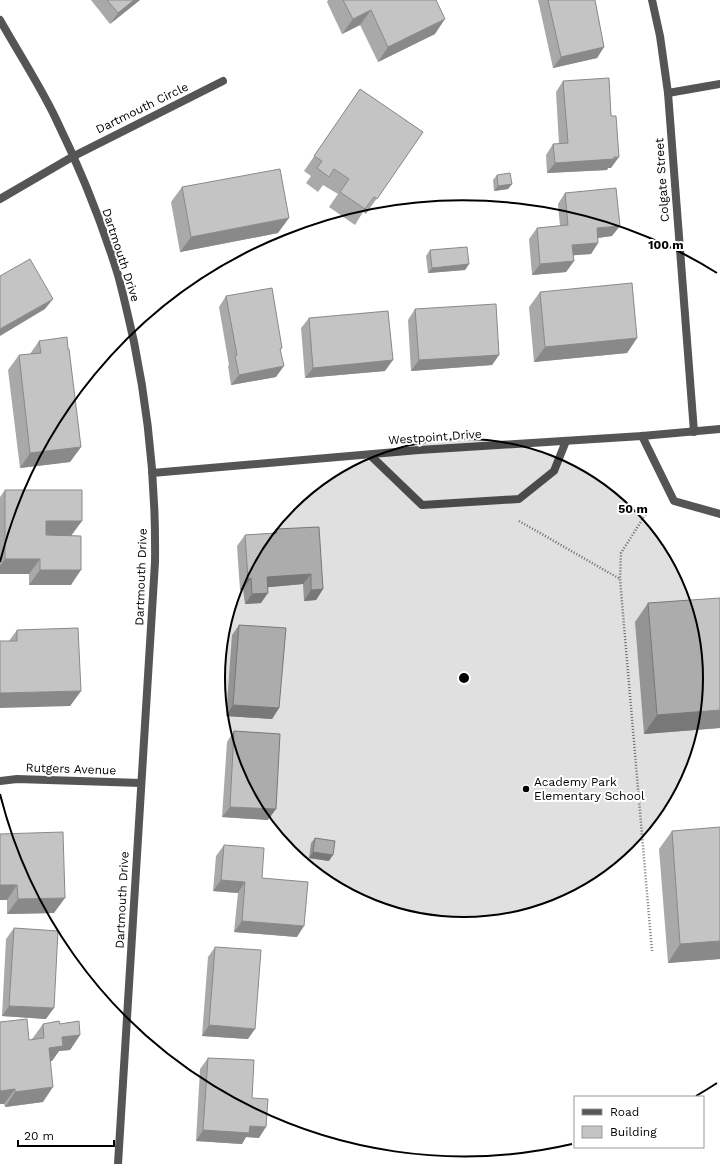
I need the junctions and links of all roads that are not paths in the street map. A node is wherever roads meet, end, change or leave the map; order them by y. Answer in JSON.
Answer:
{"nodes":[{"id":1,"x":652,"y":0,"type":"edge"},
{"id":2,"x":0,"y":20,"type":"edge"},
{"id":3,"x":223,"y":81,"type":"dead end"},
{"id":4,"x":720,"y":84,"type":"edge"},
{"id":5,"x":668,"y":93,"type":"junction"},
{"id":6,"x":72,"y":156,"type":"junction"},
{"id":7,"x":0,"y":199,"type":"edge"},
{"id":8,"x":720,"y":429,"type":"edge"},
{"id":9,"x":694,"y":432,"type":"junction"},
{"id":10,"x":642,"y":436,"type":"junction"},
{"id":11,"x":566,"y":441,"type":"junction"},
{"id":12,"x":370,"y":455,"type":"junction"},
{"id":13,"x":152,"y":473,"type":"junction"},
{"id":14,"x":720,"y":514,"type":"edge"},
{"id":15,"x":0,"y":780,"type":"edge"},
{"id":16,"x":141,"y":783,"type":"junction"},
{"id":17,"x":118,"y":1164,"type":"edge"}],
"edges":[{"from":1,"to":5,"type":"street","name":"Colgate Street"},
{"from":2,"to":6,"type":"street","name":"Dartmouth Drive"},
{"from":3,"to":6,"type":"street","name":"Dartmouth Circle"},
{"from":4,"to":5,"type":"street"},
{"from":5,"to":9,"type":"street","name":"Colgate Street"},
{"from":6,"to":7,"type":"street","name":"Dartmouth Circle"},
{"from":6,"to":13,"type":"street","name":"Dartmouth Drive"},
{"from":8,"to":9,"type":"street","name":"Westpoint Drive"},
{"from":9,"to":10,"type":"street","name":"Westpoint Drive"},
{"from":10,"to":11,"type":"street","name":"Westpoint Drive"},
{"from":10,"to":14,"type":"street"},
{"from":11,"to":12,"type":"street","name":"Westpoint Drive"},
{"from":11,"to":12,"type":"street"},
{"from":12,"to":13,"type":"street","name":"Westpoint Drive"},
{"from":13,"to":16,"type":"street","name":"Dartmouth Drive"},
{"from":15,"to":16,"type":"street","name":"Rutgers Avenue"},
{"from":16,"to":17,"type":"street","name":"Dartmouth Drive"}]}
